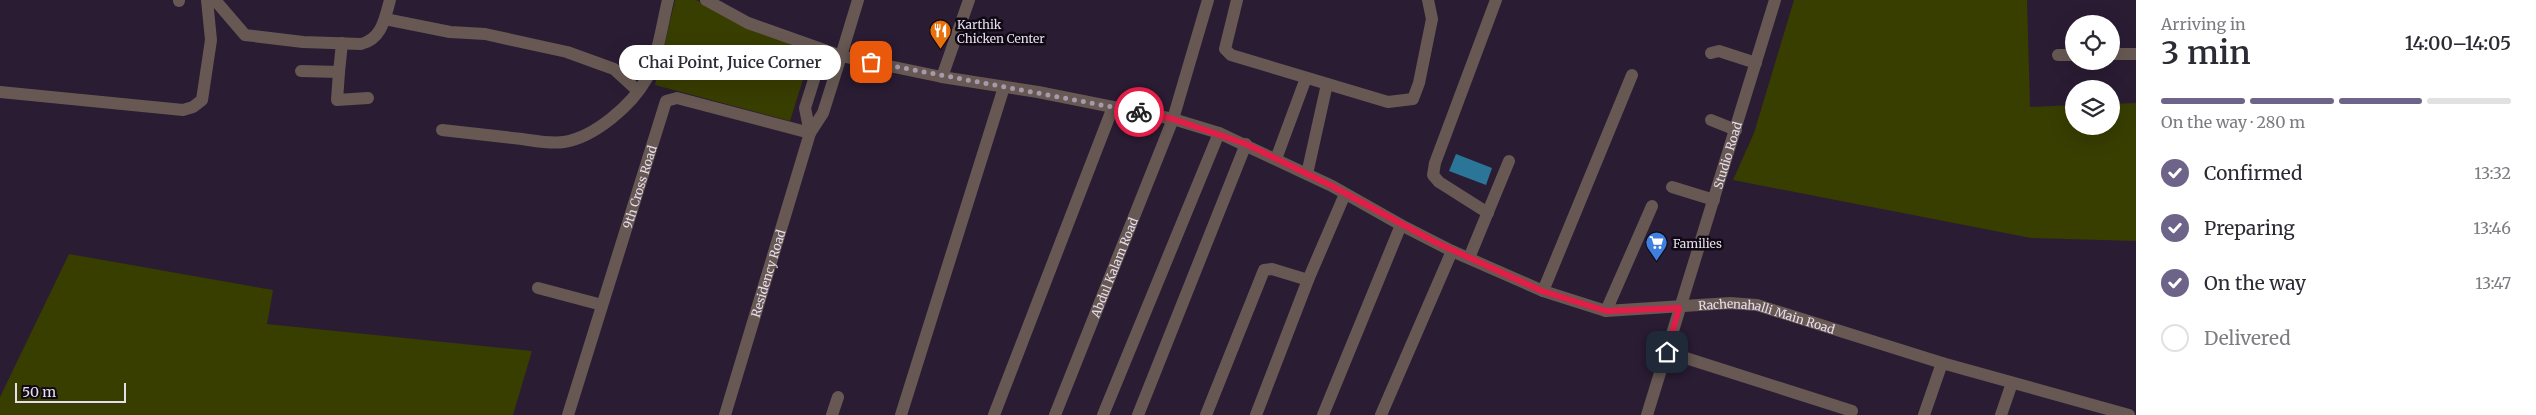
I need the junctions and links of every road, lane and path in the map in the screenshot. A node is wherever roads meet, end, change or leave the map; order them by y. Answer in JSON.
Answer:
{"nodes":[{"id":1,"x":208,"y":0,"type":"edge"},
{"id":2,"x":215,"y":0,"type":"edge"},
{"id":3,"x":390,"y":0,"type":"edge"},
{"id":4,"x":668,"y":0,"type":"edge"},
{"id":5,"x":706,"y":0,"type":"edge"},
{"id":6,"x":858,"y":0,"type":"edge"},
{"id":7,"x":969,"y":0,"type":"edge"},
{"id":8,"x":1208,"y":0,"type":"edge"},
{"id":9,"x":1237,"y":0,"type":"edge"},
{"id":10,"x":1428,"y":0,"type":"edge"},
{"id":11,"x":1496,"y":0,"type":"edge"},
{"id":12,"x":1775,"y":0,"type":"edge"},
{"id":13,"x":385,"y":19,"type":"junction"},
{"id":14,"x":342,"y":43,"type":"junction"},
{"id":15,"x":823,"y":51,"type":"junction"},
{"id":16,"x":1711,"y":53,"type":"dead end"},
{"id":17,"x":2120,"y":54,"type":"edge"},
{"id":18,"x":2136,"y":54,"type":"edge"},
{"id":19,"x":2058,"y":55,"type":"dead end"},
{"id":20,"x":2065,"y":55,"type":"edge"},
{"id":21,"x":841,"y":56,"type":"junction"},
{"id":22,"x":1756,"y":64,"type":"junction"},
{"id":23,"x":302,"y":71,"type":"dead end"},
{"id":24,"x":340,"y":72,"type":"junction"},
{"id":25,"x":1632,"y":75,"type":"dead end"},
{"id":26,"x":942,"y":77,"type":"junction"},
{"id":27,"x":1306,"y":78,"type":"junction"},
{"id":28,"x":1327,"y":84,"type":"junction"},
{"id":29,"x":1004,"y":87,"type":"junction"},
{"id":30,"x":638,"y":91,"type":"junction"},
{"id":31,"x":0,"y":92,"type":"edge"},
{"id":32,"x":368,"y":98,"type":"dead end"},
{"id":33,"x":1113,"y":107,"type":"junction"},
{"id":34,"x":1173,"y":119,"type":"junction"},
{"id":35,"x":1711,"y":120,"type":"dead end"},
{"id":36,"x":442,"y":130,"type":"dead end"},
{"id":37,"x":1736,"y":130,"type":"junction"},
{"id":38,"x":810,"y":133,"type":"junction"},
{"id":39,"x":1219,"y":133,"type":"junction"},
{"id":40,"x":1246,"y":144,"type":"junction"},
{"id":41,"x":1276,"y":159,"type":"junction"},
{"id":42,"x":1509,"y":161,"type":"dead end"},
{"id":43,"x":1307,"y":174,"type":"junction"},
{"id":44,"x":1672,"y":187,"type":"dead end"},
{"id":45,"x":1345,"y":194,"type":"junction"},
{"id":46,"x":1714,"y":200,"type":"junction"},
{"id":47,"x":1652,"y":206,"type":"dead end"},
{"id":48,"x":1488,"y":212,"type":"junction"},
{"id":49,"x":1401,"y":225,"type":"junction"},
{"id":50,"x":1452,"y":251,"type":"junction"},
{"id":51,"x":1469,"y":258,"type":"junction"},
{"id":52,"x":1308,"y":280,"type":"junction"},
{"id":53,"x":538,"y":288,"type":"dead end"},
{"id":54,"x":1542,"y":291,"type":"junction"},
{"id":55,"x":602,"y":305,"type":"junction"},
{"id":56,"x":1679,"y":308,"type":"junction"},
{"id":57,"x":1606,"y":311,"type":"junction"},
{"id":58,"x":1667,"y":352,"type":"junction"},
{"id":59,"x":1942,"y":363,"type":"junction"},
{"id":60,"x":2012,"y":382,"type":"junction"},
{"id":61,"x":838,"y":397,"type":"dead end"},
{"id":62,"x":1852,"y":411,"type":"dead end"},
{"id":63,"x":2096,"y":411,"type":"edge"},
{"id":64,"x":568,"y":415,"type":"edge"},
{"id":65,"x":725,"y":415,"type":"edge"},
{"id":66,"x":832,"y":415,"type":"edge"},
{"id":67,"x":901,"y":415,"type":"edge"},
{"id":68,"x":994,"y":415,"type":"edge"},
{"id":69,"x":1055,"y":415,"type":"edge"},
{"id":70,"x":1103,"y":415,"type":"edge"},
{"id":71,"x":1138,"y":415,"type":"edge"},
{"id":72,"x":1206,"y":415,"type":"edge"},
{"id":73,"x":1256,"y":415,"type":"edge"},
{"id":74,"x":1323,"y":415,"type":"edge"},
{"id":75,"x":1381,"y":415,"type":"edge"},
{"id":76,"x":1647,"y":415,"type":"edge"},
{"id":77,"x":1924,"y":415,"type":"edge"},
{"id":78,"x":2001,"y":415,"type":"edge"},
{"id":79,"x":2128,"y":415,"type":"edge"}],
"edges":[{"from":1,"to":31,"type":"street"},
{"from":2,"to":14,"type":"street"},
{"from":3,"to":13,"type":"street"},
{"from":4,"to":30,"type":"street"},
{"from":5,"to":15,"type":"street","name":"Rachenahalli Main Road"},
{"from":6,"to":21,"type":"street"},
{"from":7,"to":26,"type":"street"},
{"from":8,"to":34,"type":"street","name":"Abdul Kalam Road"},
{"from":9,"to":27,"type":"street"},
{"from":10,"to":28,"type":"street"},
{"from":11,"to":48,"type":"street"},
{"from":12,"to":22,"type":"street","name":"Studio Road"},
{"from":13,"to":14,"type":"street"},
{"from":13,"to":30,"type":"street"},
{"from":14,"to":24,"type":"street"},
{"from":15,"to":21,"type":"street","name":"Rachenahalli Main Road"},
{"from":15,"to":38,"type":"street","name":"Residency Road"},
{"from":16,"to":22,"type":"street"},
{"from":17,"to":18,"type":"street"},
{"from":19,"to":20,"type":"street"},
{"from":21,"to":26,"type":"street","name":"Rachenahalli Main Road"},
{"from":21,"to":38,"type":"street","name":"Residency Road"},
{"from":22,"to":37,"type":"street","name":"Studio Road"},
{"from":23,"to":24,"type":"street"},
{"from":24,"to":32,"type":"street"},
{"from":25,"to":54,"type":"street"},
{"from":26,"to":29,"type":"street","name":"Rachenahalli Main Road"},
{"from":27,"to":28,"type":"street"},
{"from":27,"to":41,"type":"street"},
{"from":28,"to":43,"type":"street"},
{"from":29,"to":33,"type":"street","name":"Rachenahalli Main Road"},
{"from":29,"to":67,"type":"street"},
{"from":30,"to":36,"type":"street"},
{"from":33,"to":34,"type":"street","name":"Rachenahalli Main Road"},
{"from":33,"to":68,"type":"street"},
{"from":34,"to":39,"type":"street","name":"Rachenahalli Main Road"},
{"from":34,"to":69,"type":"street","name":"Abdul Kalam Road"},
{"from":35,"to":37,"type":"street"},
{"from":37,"to":46,"type":"street","name":"Studio Road"},
{"from":38,"to":55,"type":"street","name":"9th Cross Road"},
{"from":38,"to":65,"type":"street","name":"Residency Road"},
{"from":39,"to":40,"type":"street","name":"Rachenahalli Main Road"},
{"from":39,"to":70,"type":"street"},
{"from":40,"to":41,"type":"street","name":"Rachenahalli Main Road"},
{"from":40,"to":71,"type":"street"},
{"from":41,"to":43,"type":"street","name":"Rachenahalli Main Road"},
{"from":42,"to":48,"type":"street"},
{"from":43,"to":45,"type":"street","name":"Rachenahalli Main Road"},
{"from":44,"to":46,"type":"street"},
{"from":45,"to":49,"type":"street","name":"Rachenahalli Main Road"},
{"from":45,"to":52,"type":"street"},
{"from":46,"to":56,"type":"street","name":"Studio Road"},
{"from":47,"to":57,"type":"street"},
{"from":48,"to":51,"type":"street"},
{"from":49,"to":50,"type":"street","name":"Rachenahalli Main Road"},
{"from":49,"to":74,"type":"street"},
{"from":50,"to":51,"type":"street","name":"Rachenahalli Main Road"},
{"from":50,"to":75,"type":"street"},
{"from":51,"to":54,"type":"street","name":"Rachenahalli Main Road"},
{"from":52,"to":72,"type":"street"},
{"from":52,"to":73,"type":"street"},
{"from":53,"to":55,"type":"street"},
{"from":54,"to":57,"type":"street","name":"Rachenahalli Main Road"},
{"from":55,"to":64,"type":"street","name":"9th Cross Road"},
{"from":56,"to":57,"type":"street","name":"Rachenahalli Main Road"},
{"from":56,"to":58,"type":"street","name":"Studio Road"},
{"from":56,"to":59,"type":"street","name":"Rachenahalli Main Road"},
{"from":58,"to":62,"type":"street"},
{"from":58,"to":76,"type":"street","name":"Studio Road"},
{"from":59,"to":60,"type":"street","name":"Rachenahalli Main Road"},
{"from":59,"to":77,"type":"street"},
{"from":60,"to":63,"type":"street","name":"Rachenahalli Main Road"},
{"from":60,"to":78,"type":"street"},
{"from":61,"to":66,"type":"street"},
{"from":63,"to":79,"type":"street","name":"Rachenahalli Main Road"}]}
